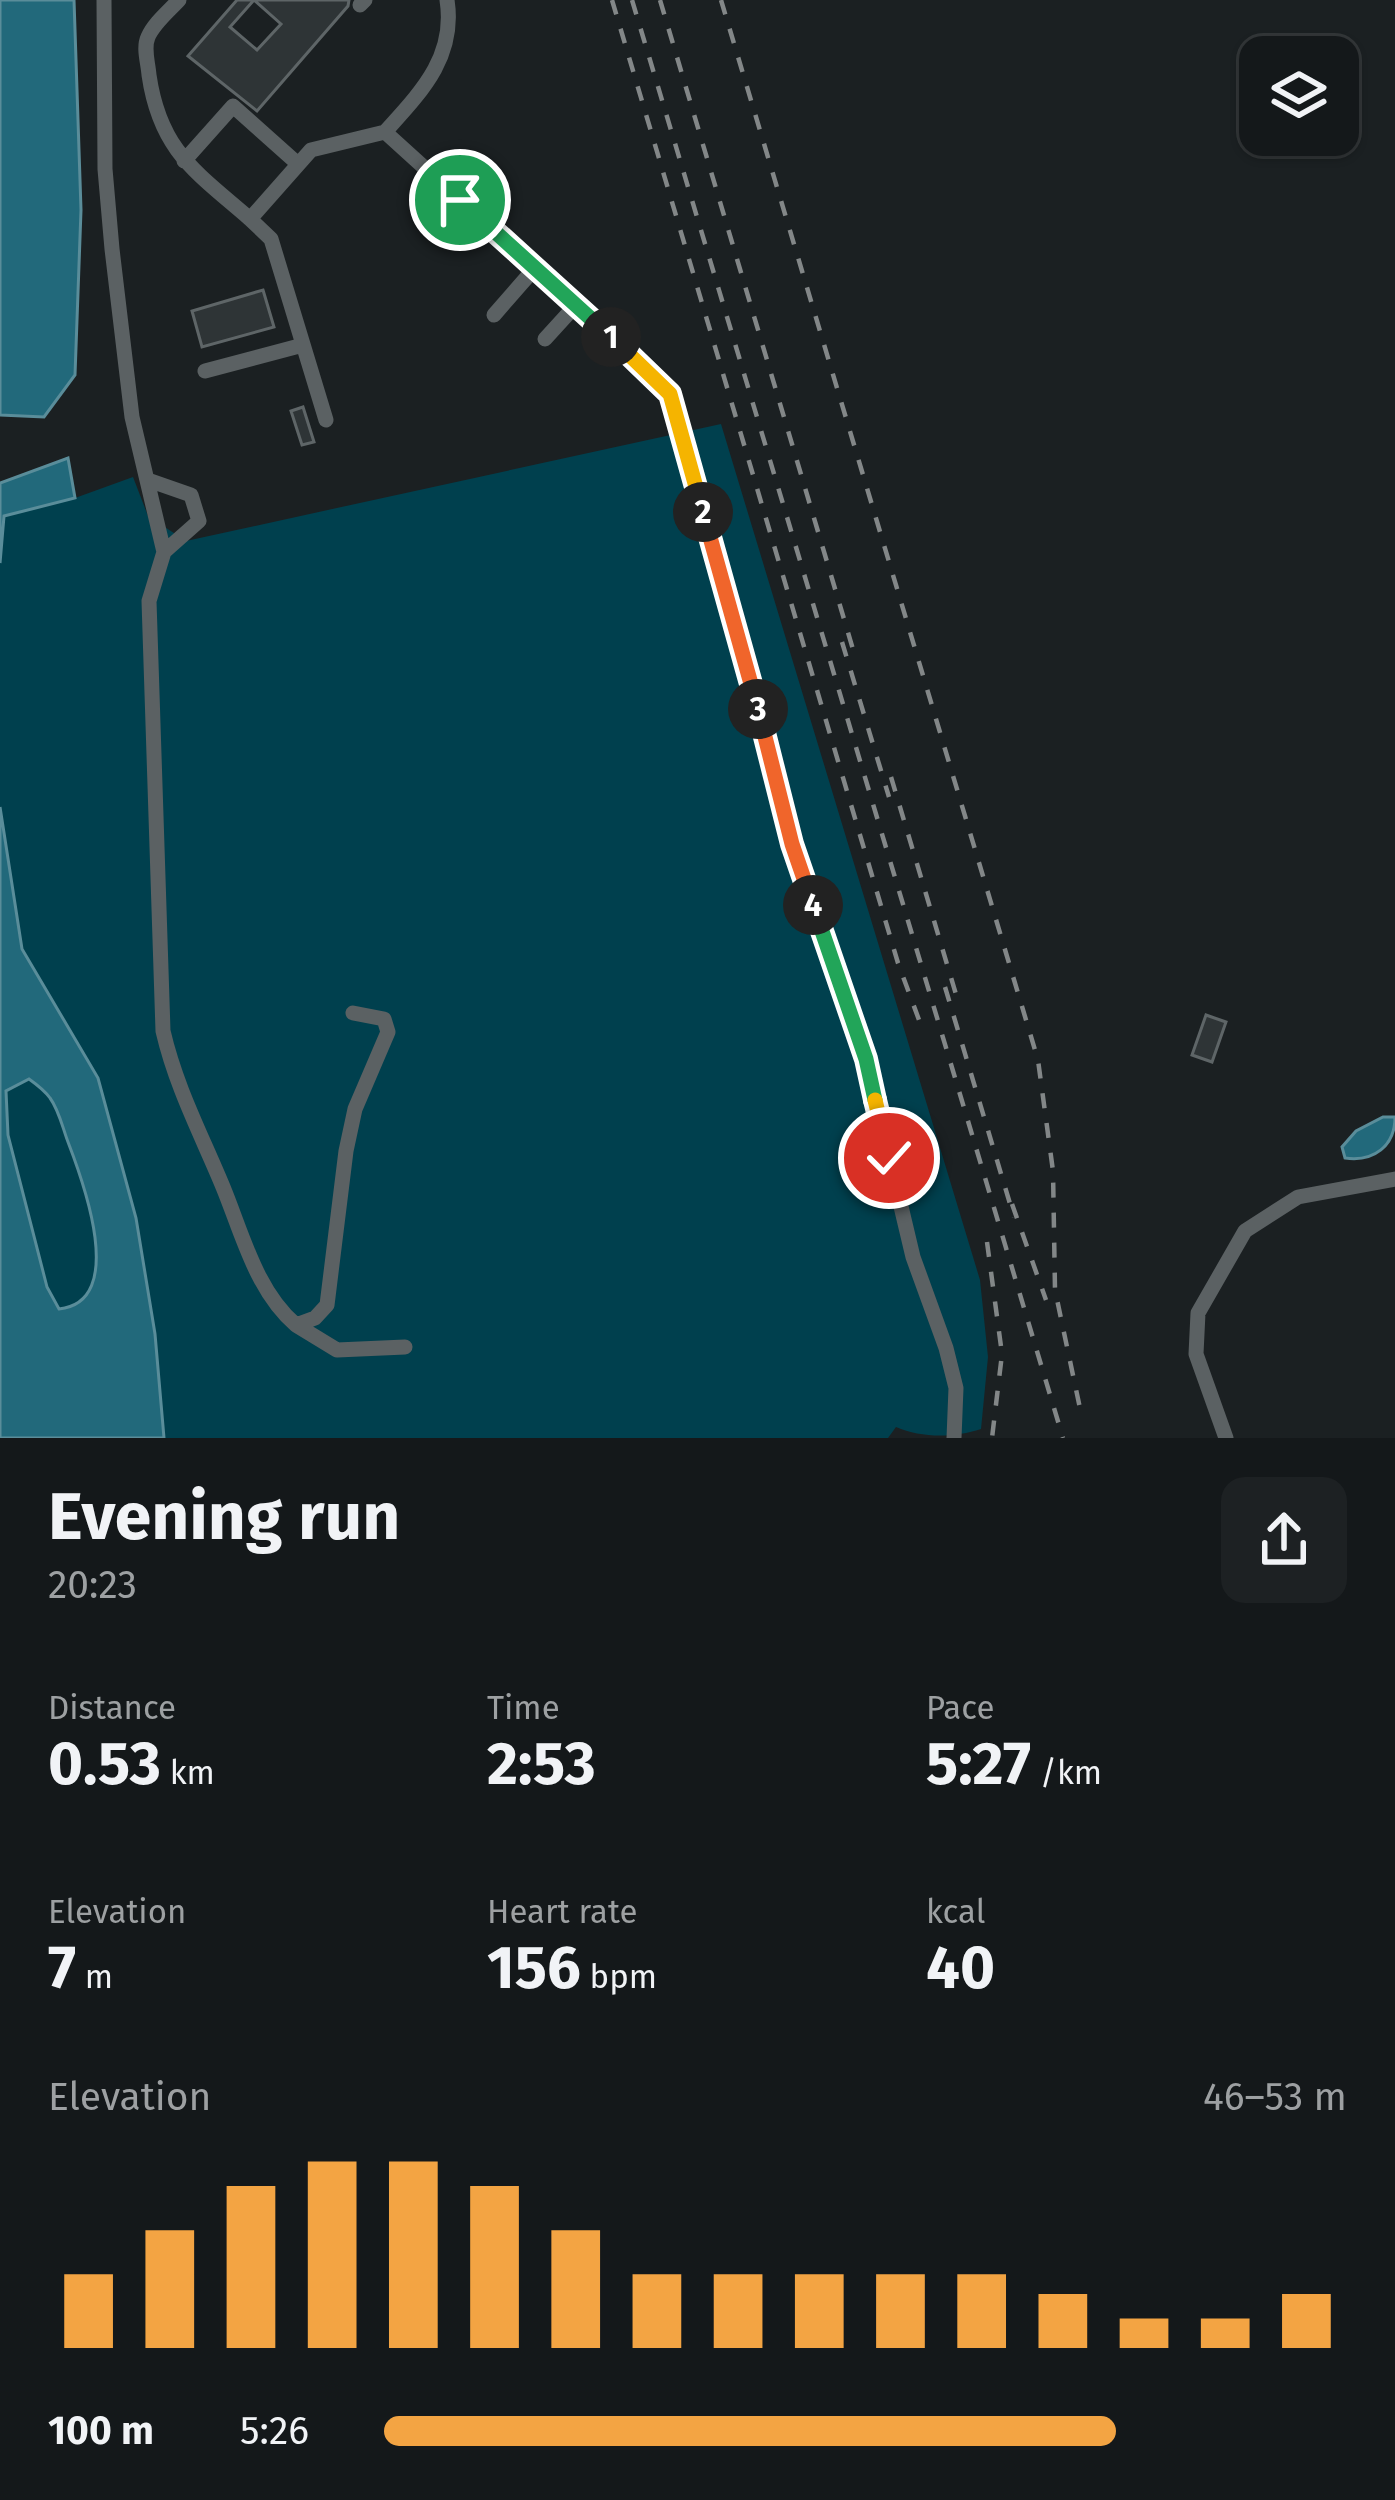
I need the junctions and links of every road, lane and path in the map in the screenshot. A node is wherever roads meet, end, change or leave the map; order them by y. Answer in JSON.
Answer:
{"nodes":[{"id":1,"x":104,"y":0,"type":"edge"},
{"id":2,"x":178,"y":0,"type":"edge"},
{"id":3,"x":447,"y":0,"type":"edge"},
{"id":4,"x":385,"y":132,"type":"junction"},
{"id":5,"x":184,"y":161,"type":"junction"},
{"id":6,"x":298,"y":164,"type":"junction"},
{"id":7,"x":250,"y":219,"type":"junction"},
{"id":8,"x":535,"y":268,"type":"junction"},
{"id":9,"x":576,"y":305,"type":"junction"},
{"id":10,"x":494,"y":315,"type":"dead end"},
{"id":11,"x":545,"y":339,"type":"dead end"},
{"id":12,"x":303,"y":345,"type":"junction"},
{"id":13,"x":205,"y":371,"type":"dead end"},
{"id":14,"x":326,"y":420,"type":"dead end"},
{"id":15,"x":148,"y":480,"type":"junction"},
{"id":16,"x":164,"y":553,"type":"junction"},
{"id":17,"x":353,"y":1013,"type":"dead end"},
{"id":18,"x":1395,"y":1179,"type":"edge"},
{"id":19,"x":296,"y":1324,"type":"junction"},
{"id":20,"x":405,"y":1347,"type":"dead end"},
{"id":21,"x":954,"y":1438,"type":"edge"},
{"id":22,"x":1226,"y":1438,"type":"edge"}],
"edges":[{"from":1,"to":15,"type":"lane"},
{"from":2,"to":5,"type":"lane"},
{"from":3,"to":4,"type":"lane"},
{"from":4,"to":6,"type":"lane"},
{"from":4,"to":8,"type":"lane"},
{"from":5,"to":6,"type":"lane"},
{"from":5,"to":7,"type":"lane"},
{"from":6,"to":7,"type":"lane"},
{"from":7,"to":12,"type":"lane"},
{"from":8,"to":9,"type":"lane"},
{"from":8,"to":10,"type":"lane"},
{"from":9,"to":11,"type":"lane"},
{"from":9,"to":21,"type":"lane"},
{"from":12,"to":13,"type":"lane"},
{"from":12,"to":14,"type":"lane"},
{"from":15,"to":16,"type":"lane"},
{"from":15,"to":16,"type":"lane"},
{"from":16,"to":19,"type":"lane"},
{"from":17,"to":19,"type":"lane"},
{"from":18,"to":22,"type":"lane"},
{"from":19,"to":20,"type":"lane"}]}
